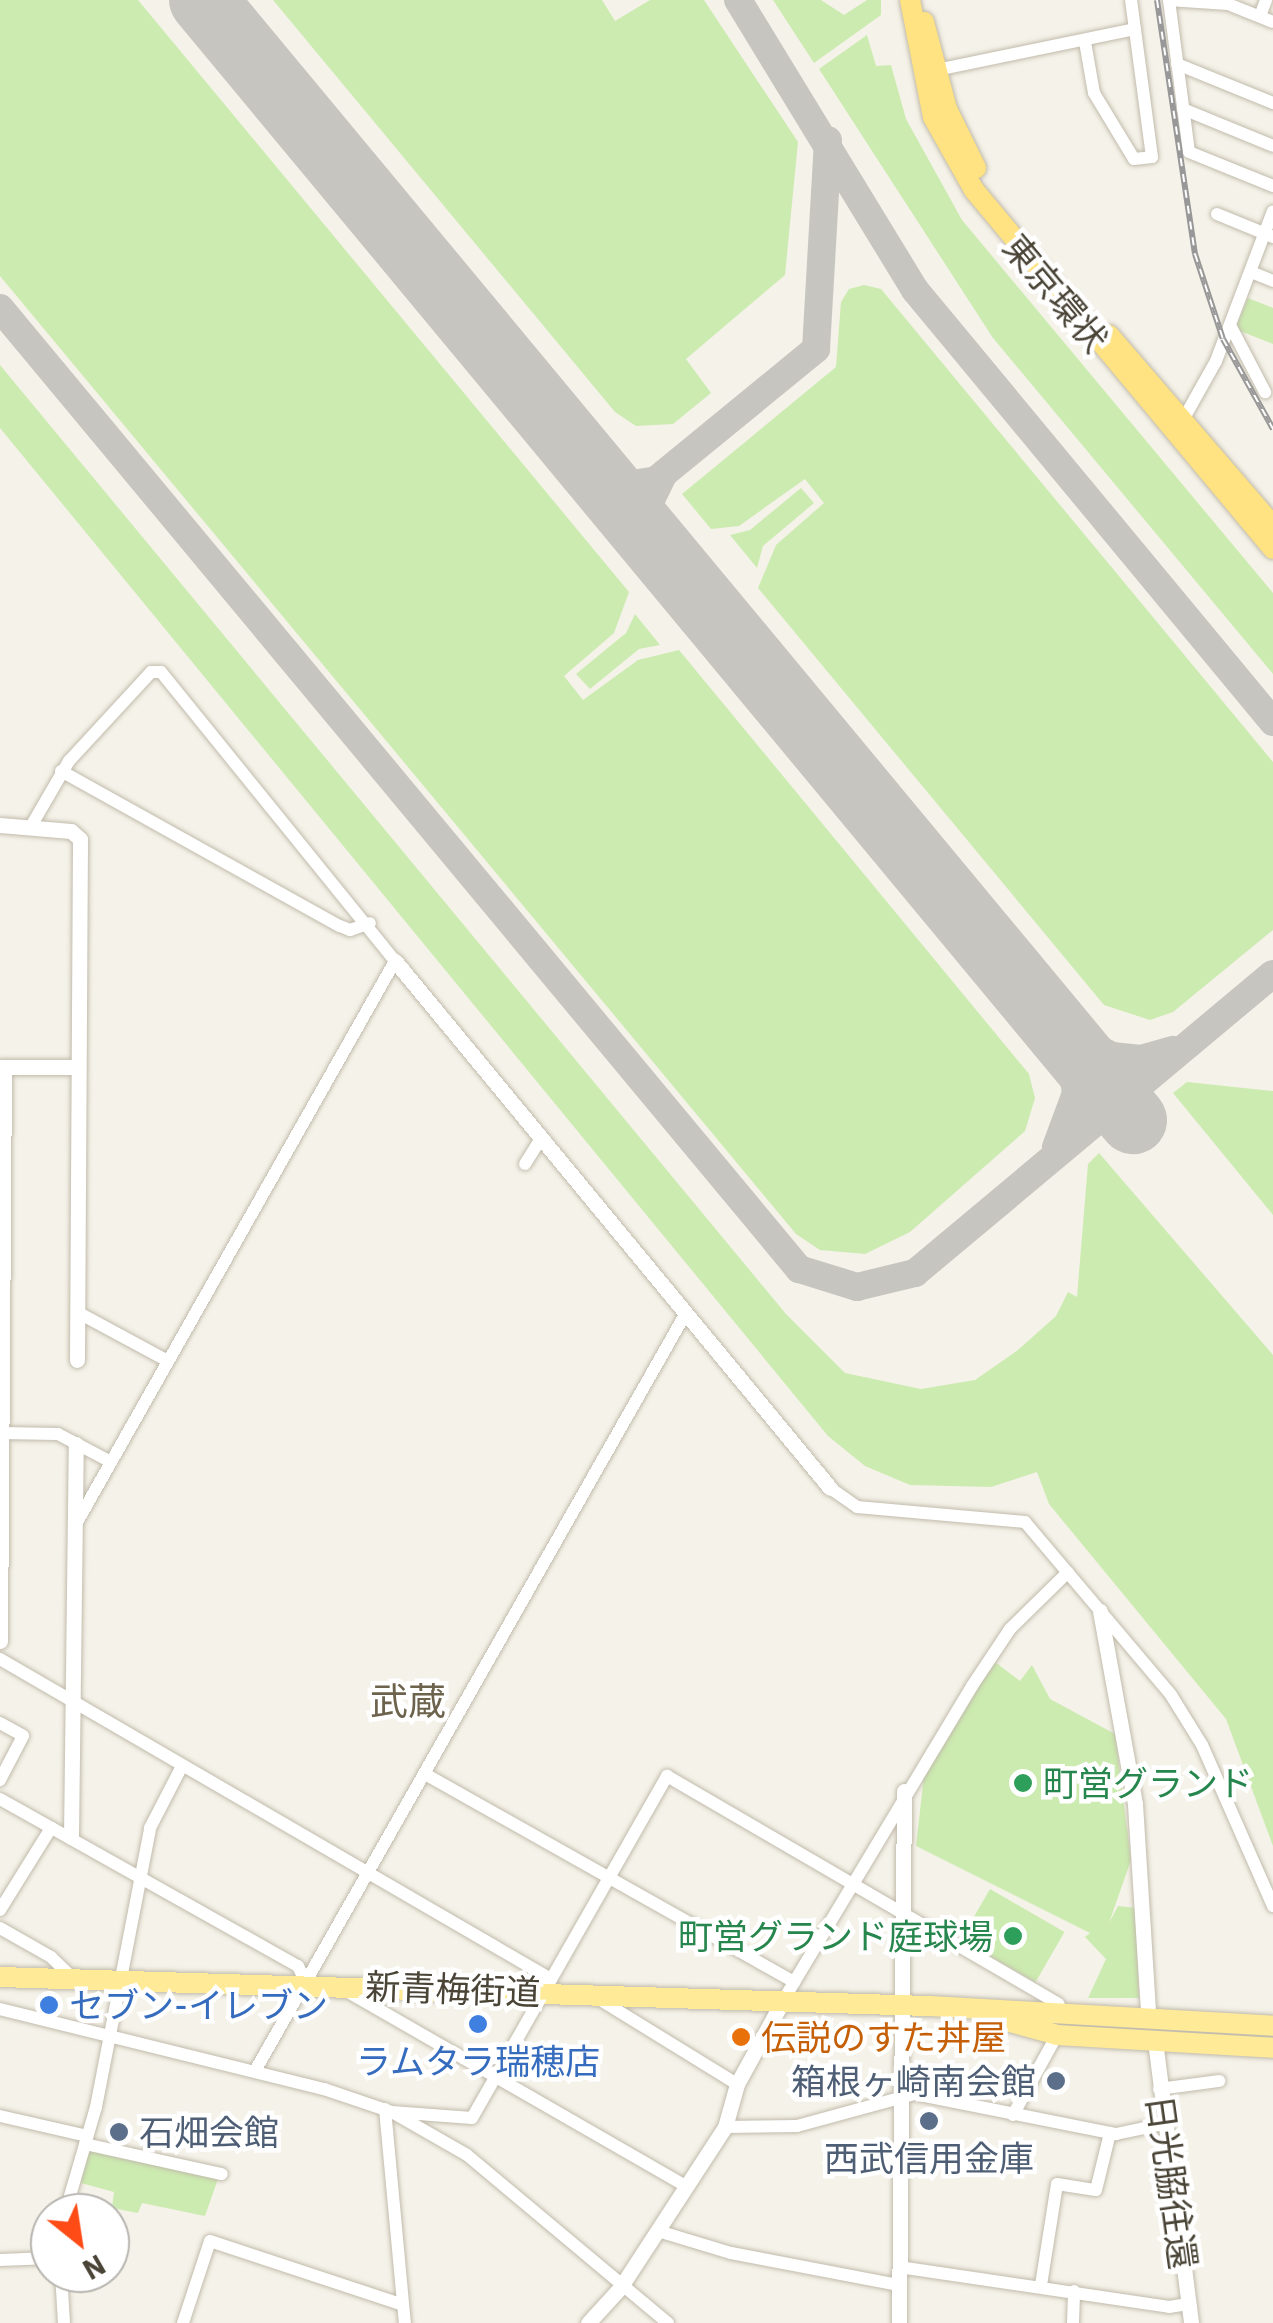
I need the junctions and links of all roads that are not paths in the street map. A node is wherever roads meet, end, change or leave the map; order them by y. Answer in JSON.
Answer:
{"nodes":[{"id":1,"x":910,"y":0,"type":"edge"},
{"id":2,"x":921,"y":0,"type":"edge"},
{"id":3,"x":1131,"y":0,"type":"edge"},
{"id":4,"x":1169,"y":0,"type":"edge"},
{"id":5,"x":1266,"y":0,"type":"edge"},
{"id":6,"x":1267,"y":19,"type":"edge"},
{"id":7,"x":1135,"y":29,"type":"junction"},
{"id":8,"x":1086,"y":42,"type":"junction"},
{"id":9,"x":1177,"y":64,"type":"junction"},
{"id":10,"x":927,"y":73,"type":"junction"},
{"id":11,"x":1273,"y":103,"type":"edge"},
{"id":12,"x":1183,"y":108,"type":"junction"},
{"id":13,"x":1273,"y":146,"type":"edge"},
{"id":14,"x":1273,"y":186,"type":"edge"},
{"id":15,"x":1273,"y":211,"type":"edge"},
{"id":16,"x":1217,"y":214,"type":"dead end"},
{"id":17,"x":1269,"y":235,"type":"edge"},
{"id":18,"x":1251,"y":272,"type":"junction"},
{"id":19,"x":1273,"y":281,"type":"edge"},
{"id":20,"x":1230,"y":325,"type":"junction"},
{"id":21,"x":1265,"y":392,"type":"dead end"},
{"id":22,"x":1178,"y":428,"type":"junction"},
{"id":23,"x":1272,"y":524,"type":"edge"},
{"id":24,"x":1273,"y":548,"type":"edge"},
{"id":25,"x":61,"y":771,"type":"junction"},
{"id":26,"x":0,"y":825,"type":"edge"},
{"id":27,"x":30,"y":828,"type":"junction"},
{"id":28,"x":367,"y":924,"type":"junction"},
{"id":29,"x":396,"y":961,"type":"junction"},
{"id":30,"x":2,"y":1067,"type":"edge"},
{"id":31,"x":77,"y":1067,"type":"junction"},
{"id":32,"x":541,"y":1138,"type":"junction"},
{"id":33,"x":525,"y":1164,"type":"dead end"},
{"id":34,"x":1,"y":1192,"type":"edge"},
{"id":35,"x":1,"y":1298,"type":"edge"},
{"id":36,"x":77,"y":1312,"type":"junction"},
{"id":37,"x":686,"y":1313,"type":"junction"},
{"id":38,"x":77,"y":1360,"type":"dead end"},
{"id":39,"x":168,"y":1361,"type":"junction"},
{"id":40,"x":1,"y":1433,"type":"edge"},
{"id":41,"x":76,"y":1444,"type":"junction"},
{"id":42,"x":111,"y":1462,"type":"junction"},
{"id":43,"x":830,"y":1488,"type":"joint"},
{"id":44,"x":74,"y":1527,"type":"junction"},
{"id":45,"x":1068,"y":1572,"type":"junction"},
{"id":46,"x":1100,"y":1611,"type":"junction"},
{"id":47,"x":0,"y":1642,"type":"edge"},
{"id":48,"x":0,"y":1659,"type":"edge"},
{"id":49,"x":73,"y":1700,"type":"junction"},
{"id":50,"x":0,"y":1723,"type":"edge"},
{"id":51,"x":182,"y":1766,"type":"junction"},
{"id":52,"x":425,"y":1774,"type":"junction"},
{"id":53,"x":0,"y":1780,"type":"edge"},
{"id":54,"x":904,"y":1790,"type":"junction"},
{"id":55,"x":0,"y":1799,"type":"edge"},
{"id":56,"x":51,"y":1828,"type":"junction"},
{"id":57,"x":71,"y":1838,"type":"junction"},
{"id":58,"x":368,"y":1872,"type":"junction"},
{"id":59,"x":140,"y":1876,"type":"junction"},
{"id":60,"x":611,"y":1878,"type":"junction"},
{"id":61,"x":850,"y":1882,"type":"junction"},
{"id":62,"x":1273,"y":1906,"type":"edge"},
{"id":63,"x":0,"y":1910,"type":"edge"},
{"id":64,"x":904,"y":1913,"type":"junction"},
{"id":65,"x":0,"y":1928,"type":"edge"},
{"id":66,"x":0,"y":1977,"type":"edge"},
{"id":67,"x":74,"y":1979,"type":"junction"},
{"id":68,"x":121,"y":1980,"type":"junction"},
{"id":69,"x":794,"y":1982,"type":"junction"},
{"id":70,"x":306,"y":1984,"type":"junction"},
{"id":71,"x":337,"y":1984,"type":"junction"},
{"id":72,"x":547,"y":1986,"type":"junction"},
{"id":73,"x":592,"y":1994,"type":"junction"},
{"id":74,"x":781,"y":2004,"type":"junction"},
{"id":75,"x":1059,"y":2004,"type":"junction"},
{"id":76,"x":1148,"y":2008,"type":"junction"},
{"id":77,"x":0,"y":2010,"type":"edge"},
{"id":78,"x":906,"y":2010,"type":"junction"},
{"id":79,"x":1273,"y":2014,"type":"edge"},
{"id":80,"x":1005,"y":2016,"type":"junction"},
{"id":81,"x":1273,"y":2026,"type":"edge"},
{"id":82,"x":1057,"y":2035,"type":"junction"},
{"id":83,"x":110,"y":2037,"type":"junction"},
{"id":84,"x":1273,"y":2037,"type":"edge"},
{"id":85,"x":1155,"y":2041,"type":"junction"},
{"id":86,"x":1273,"y":2048,"type":"edge"},
{"id":87,"x":255,"y":2072,"type":"junction"},
{"id":88,"x":495,"y":2076,"type":"junction"},
{"id":89,"x":1218,"y":2081,"type":"dead end"},
{"id":90,"x":737,"y":2084,"type":"junction"},
{"id":91,"x":1159,"y":2089,"type":"junction"},
{"id":92,"x":903,"y":2096,"type":"junction"},
{"id":93,"x":388,"y":2111,"type":"junction"},
{"id":94,"x":1013,"y":2115,"type":"junction"},
{"id":95,"x":0,"y":2116,"type":"edge"},
{"id":96,"x":1164,"y":2124,"type":"junction"},
{"id":97,"x":724,"y":2127,"type":"junction"},
{"id":98,"x":1110,"y":2133,"type":"junction"},
{"id":99,"x":86,"y":2140,"type":"junction"},
{"id":100,"x":222,"y":2174,"type":"dead end"},
{"id":101,"x":687,"y":2186,"type":"junction"},
{"id":102,"x":71,"y":2193,"type":"edge"},
{"id":103,"x":658,"y":2231,"type":"junction"},
{"id":104,"x":30,"y":2259,"type":"edge"},
{"id":105,"x":0,"y":2260,"type":"edge"},
{"id":106,"x":899,"y":2268,"type":"junction"},
{"id":107,"x":900,"y":2285,"type":"junction"},
{"id":108,"x":1041,"y":2285,"type":"junction"},
{"id":109,"x":620,"y":2288,"type":"junction"},
{"id":110,"x":1074,"y":2291,"type":"junction"},
{"id":111,"x":62,"y":2293,"type":"edge"},
{"id":112,"x":1188,"y":2304,"type":"junction"},
{"id":113,"x":403,"y":2306,"type":"junction"},
{"id":114,"x":64,"y":2323,"type":"edge"},
{"id":115,"x":183,"y":2323,"type":"edge"},
{"id":116,"x":406,"y":2323,"type":"edge"},
{"id":117,"x":588,"y":2323,"type":"edge"},
{"id":118,"x":668,"y":2323,"type":"edge"},
{"id":119,"x":899,"y":2323,"type":"edge"},
{"id":120,"x":1073,"y":2323,"type":"edge"},
{"id":121,"x":1191,"y":2323,"type":"edge"}],
"edges":[{"from":1,"to":10,"type":"highway","name":"東京環状"},
{"from":2,"to":10,"type":"highway","name":"東京環状"},
{"from":3,"to":7,"type":"street"},
{"from":4,"to":6,"type":"street"},
{"from":4,"to":9,"type":"street"},
{"from":5,"to":6,"type":"street"},
{"from":7,"to":8,"type":"street"},
{"from":7,"to":8,"type":"street"},
{"from":8,"to":10,"type":"street"},
{"from":9,"to":11,"type":"street"},
{"from":9,"to":12,"type":"street"},
{"from":10,"to":22,"type":"highway","name":"東京環状"},
{"from":12,"to":13,"type":"street"},
{"from":12,"to":14,"type":"street"},
{"from":15,"to":17,"type":"street"},
{"from":16,"to":17,"type":"street"},
{"from":17,"to":18,"type":"street"},
{"from":18,"to":19,"type":"street"},
{"from":18,"to":20,"type":"street"},
{"from":20,"to":21,"type":"street"},
{"from":20,"to":22,"type":"street"},
{"from":22,"to":23,"type":"highway","name":"東京環状"},
{"from":22,"to":24,"type":"highway","name":"東京環状"},
{"from":25,"to":27,"type":"street"},
{"from":25,"to":28,"type":"street"},
{"from":25,"to":28,"type":"street"},
{"from":26,"to":27,"type":"street"},
{"from":27,"to":31,"type":"street"},
{"from":28,"to":29,"type":"street"},
{"from":29,"to":32,"type":"street"},
{"from":29,"to":39,"type":"street"},
{"from":30,"to":31,"type":"street"},
{"from":30,"to":34,"type":"street"},
{"from":31,"to":36,"type":"street"},
{"from":32,"to":33,"type":"street"},
{"from":32,"to":37,"type":"street"},
{"from":34,"to":35,"type":"street"},
{"from":35,"to":40,"type":"street"},
{"from":36,"to":38,"type":"street"},
{"from":36,"to":39,"type":"street"},
{"from":37,"to":43,"type":"street"},
{"from":37,"to":52,"type":"street"},
{"from":39,"to":42,"type":"street"},
{"from":40,"to":41,"type":"street"},
{"from":40,"to":47,"type":"street"},
{"from":41,"to":42,"type":"street"},
{"from":41,"to":44,"type":"street"},
{"from":42,"to":44,"type":"street"},
{"from":43,"to":45,"type":"street"},
{"from":44,"to":49,"type":"street"},
{"from":45,"to":46,"type":"street"},
{"from":45,"to":54,"type":"street"},
{"from":46,"to":62,"type":"street"},
{"from":46,"to":76,"type":"street"},
{"from":48,"to":49,"type":"street"},
{"from":49,"to":51,"type":"street"},
{"from":49,"to":57,"type":"street"},
{"from":50,"to":53,"type":"street"},
{"from":51,"to":58,"type":"street"},
{"from":51,"to":59,"type":"street"},
{"from":52,"to":58,"type":"street"},
{"from":52,"to":60,"type":"street"},
{"from":54,"to":61,"type":"street"},
{"from":54,"to":64,"type":"street"},
{"from":55,"to":56,"type":"street"},
{"from":56,"to":57,"type":"street"},
{"from":56,"to":63,"type":"street"},
{"from":57,"to":59,"type":"street"},
{"from":58,"to":70,"type":"street"},
{"from":58,"to":72,"type":"street"},
{"from":59,"to":68,"type":"street"},
{"from":59,"to":70,"type":"street"},
{"from":60,"to":61,"type":"street"},
{"from":60,"to":69,"type":"street"},
{"from":60,"to":72,"type":"street"},
{"from":61,"to":64,"type":"street"},
{"from":61,"to":69,"type":"street"},
{"from":64,"to":75,"type":"street"},
{"from":64,"to":78,"type":"street"},
{"from":65,"to":67,"type":"street"},
{"from":66,"to":67,"type":"main road","name":"新青梅街道"},
{"from":67,"to":68,"type":"main road","name":"新青梅街道"},
{"from":68,"to":70,"type":"main road","name":"新青梅街道"},
{"from":68,"to":83,"type":"street"},
{"from":69,"to":74,"type":"street"},
{"from":70,"to":71,"type":"main road","name":"新青梅街道"},
{"from":70,"to":87,"type":"street"},
{"from":71,"to":72,"type":"main road","name":"新青梅街道"},
{"from":71,"to":88,"type":"street"},
{"from":72,"to":73,"type":"main road","name":"新青梅街道"},
{"from":72,"to":88,"type":"street"},
{"from":73,"to":74,"type":"main road","name":"新青梅街道"},
{"from":73,"to":90,"type":"street"},
{"from":74,"to":78,"type":"main road","name":"新青梅街道"},
{"from":74,"to":90,"type":"street"},
{"from":75,"to":76,"type":"main road"},
{"from":75,"to":80,"type":"main road"},
{"from":76,"to":79,"type":"main road"},
{"from":77,"to":83,"type":"street"},
{"from":78,"to":80,"type":"main road","name":"新青梅街道"},
{"from":78,"to":92,"type":"street"},
{"from":80,"to":81,"type":"main road","name":"新青梅街道"},
{"from":80,"to":82,"type":"main road"},
{"from":80,"to":84,"type":"main road","name":"新青梅街道"},
{"from":82,"to":85,"type":"main road"},
{"from":82,"to":94,"type":"street"},
{"from":83,"to":87,"type":"street"},
{"from":83,"to":99,"type":"street"},
{"from":85,"to":86,"type":"main road"},
{"from":85,"to":91,"type":"street","name":"日光脇往還"},
{"from":87,"to":93,"type":"street"},
{"from":88,"to":93,"type":"street"},
{"from":88,"to":101,"type":"street"},
{"from":89,"to":91,"type":"street"},
{"from":90,"to":97,"type":"street"},
{"from":91,"to":96,"type":"street","name":"日光脇往還"},
{"from":92,"to":94,"type":"street"},
{"from":92,"to":97,"type":"street"},
{"from":92,"to":106,"type":"street"},
{"from":93,"to":109,"type":"street"},
{"from":93,"to":113,"type":"street"},
{"from":94,"to":98,"type":"street"},
{"from":95,"to":99,"type":"street"},
{"from":96,"to":98,"type":"street"},
{"from":96,"to":112,"type":"street","name":"日光脇往還"},
{"from":97,"to":101,"type":"street"},
{"from":98,"to":108,"type":"street"},
{"from":99,"to":100,"type":"street"},
{"from":99,"to":102,"type":"street"},
{"from":101,"to":103,"type":"street"},
{"from":103,"to":107,"type":"street"},
{"from":103,"to":109,"type":"street"},
{"from":104,"to":105,"type":"street"},
{"from":106,"to":107,"type":"street"},
{"from":106,"to":108,"type":"street"},
{"from":107,"to":119,"type":"street"},
{"from":108,"to":110,"type":"street"},
{"from":109,"to":117,"type":"street"},
{"from":109,"to":118,"type":"street"},
{"from":110,"to":112,"type":"street"},
{"from":110,"to":120,"type":"street"},
{"from":111,"to":114,"type":"street"},
{"from":112,"to":121,"type":"street","name":"日光脇往還"},
{"from":113,"to":115,"type":"street"},
{"from":113,"to":116,"type":"street"}]}
